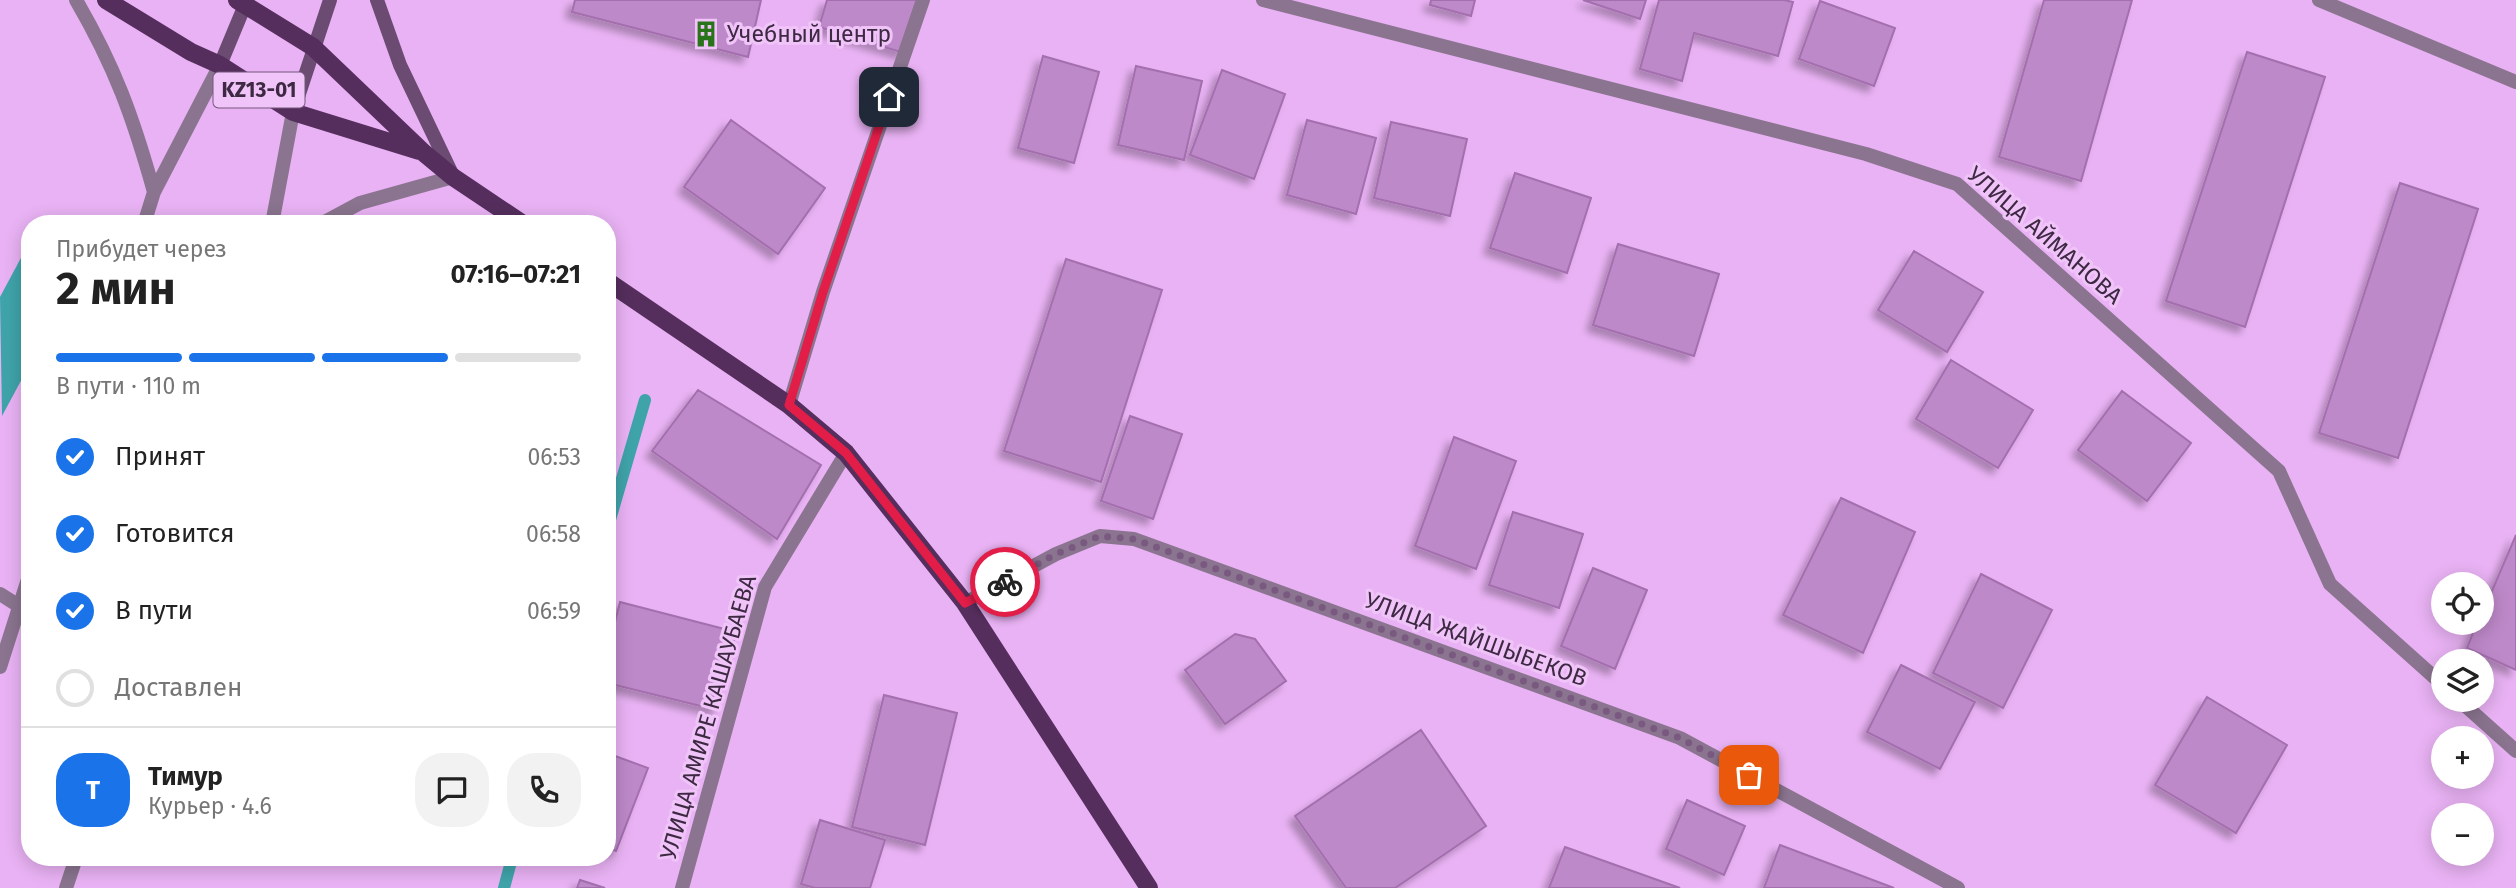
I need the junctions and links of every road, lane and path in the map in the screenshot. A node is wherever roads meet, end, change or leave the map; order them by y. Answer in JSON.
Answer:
{"nodes":[{"id":1,"x":76,"y":0,"type":"edge"},
{"id":2,"x":106,"y":0,"type":"edge"},
{"id":3,"x":330,"y":0,"type":"edge"},
{"id":4,"x":377,"y":0,"type":"edge"},
{"id":5,"x":923,"y":0,"type":"edge"},
{"id":6,"x":1263,"y":0,"type":"edge"},
{"id":7,"x":2319,"y":0,"type":"edge"},
{"id":8,"x":243,"y":1,"type":"edge"},
{"id":9,"x":313,"y":47,"type":"junction"},
{"id":10,"x":220,"y":65,"type":"junction"},
{"id":11,"x":2516,"y":82,"type":"edge"},
{"id":12,"x":293,"y":112,"type":"junction"},
{"id":13,"x":424,"y":153,"type":"junction"},
{"id":14,"x":453,"y":177,"type":"junction"},
{"id":15,"x":155,"y":191,"type":"junction"},
{"id":16,"x":147,"y":215,"type":"edge"},
{"id":17,"x":274,"y":215,"type":"edge"},
{"id":18,"x":339,"y":215,"type":"edge"},
{"id":19,"x":510,"y":215,"type":"edge"},
{"id":20,"x":616,"y":287,"type":"edge"},
{"id":21,"x":789,"y":405,"type":"junction"},
{"id":22,"x":846,"y":453,"type":"junction"},
{"id":23,"x":0,"y":594,"type":"edge"},
{"id":24,"x":21,"y":600,"type":"edge"},
{"id":25,"x":965,"y":603,"type":"junction"},
{"id":26,"x":19,"y":606,"type":"junction"},
{"id":27,"x":0,"y":667,"type":"edge"},
{"id":28,"x":2431,"y":674,"type":"edge"},
{"id":29,"x":2472,"y":712,"type":"edge"},
{"id":30,"x":2516,"y":751,"type":"edge"},
{"id":31,"x":73,"y":866,"type":"edge"},
{"id":32,"x":66,"y":888,"type":"edge"},
{"id":33,"x":682,"y":888,"type":"edge"},
{"id":34,"x":1149,"y":888,"type":"edge"},
{"id":35,"x":1958,"y":888,"type":"edge"}],
"edges":[{"from":1,"to":15,"type":"street"},
{"from":2,"to":10,"type":"main road","number":"KZ13-01"},
{"from":3,"to":9,"type":"main road"},
{"from":4,"to":14,"type":"main road"},
{"from":5,"to":21,"type":"street"},
{"from":6,"to":28,"type":"street","name":"УЛИЦА АЙМАНОВА"},
{"from":7,"to":11,"type":"street"},
{"from":8,"to":9,"type":"main road","number":"KZ13-01"},
{"from":8,"to":10,"type":"main road"},
{"from":9,"to":12,"type":"main road"},
{"from":9,"to":13,"type":"main road","number":"KZ13-01"},
{"from":10,"to":12,"type":"main road","number":"KZ13-01"},
{"from":10,"to":15,"type":"street"},
{"from":12,"to":13,"type":"main road","number":"KZ13-01"},
{"from":12,"to":17,"type":"street"},
{"from":13,"to":14,"type":"main road","number":"KZ13-01"},
{"from":14,"to":18,"type":"street"},
{"from":14,"to":19,"type":"main road","number":"KZ13-01"},
{"from":15,"to":16,"type":"street"},
{"from":20,"to":21,"type":"main road"},
{"from":21,"to":22,"type":"main road"},
{"from":22,"to":25,"type":"main road"},
{"from":22,"to":33,"type":"street","name":"УЛИЦА АМИРЕ КАШАУБАЕВА"},
{"from":23,"to":26,"type":"street"},
{"from":24,"to":26,"type":"street"},
{"from":25,"to":34,"type":"main road"},
{"from":25,"to":35,"type":"street","name":"УЛИЦА ЖАЙШЫБЕКОВ"},
{"from":26,"to":27,"type":"street"},
{"from":29,"to":30,"type":"street"},
{"from":31,"to":32,"type":"street"}]}
